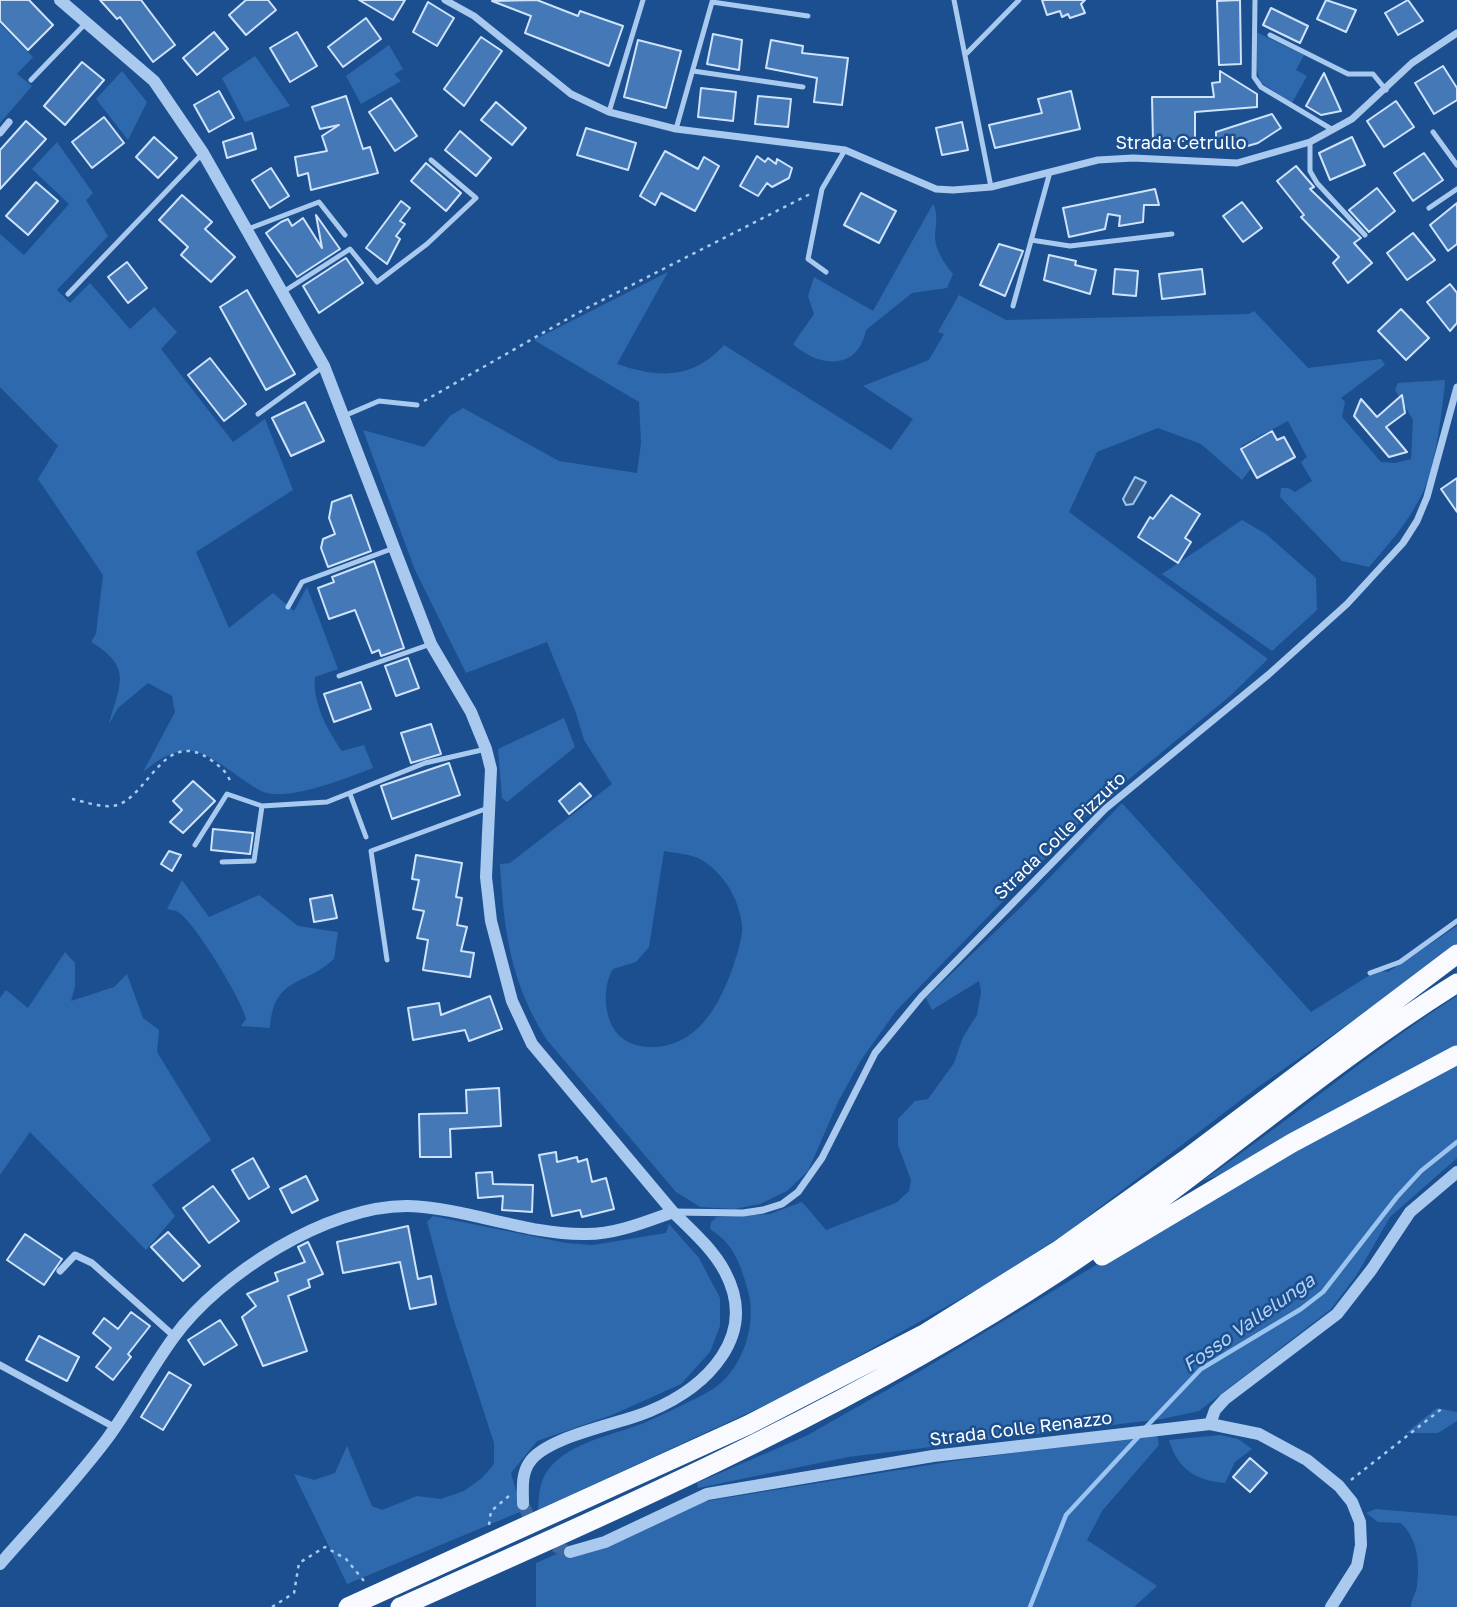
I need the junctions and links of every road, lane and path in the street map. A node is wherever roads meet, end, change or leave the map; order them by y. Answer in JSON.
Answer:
{"nodes":[{"id":1,"x":60,"y":0,"type":"edge"},
{"id":2,"x":445,"y":0,"type":"edge"},
{"id":3,"x":643,"y":0,"type":"edge"},
{"id":4,"x":954,"y":0,"type":"edge"},
{"id":5,"x":1018,"y":0,"type":"edge"},
{"id":6,"x":1255,"y":0,"type":"edge"},
{"id":7,"x":712,"y":1,"type":"edge"},
{"id":8,"x":808,"y":16,"type":"dead end"},
{"id":9,"x":85,"y":24,"type":"junction"},
{"id":10,"x":1457,"y":33,"type":"edge"},
{"id":11,"x":1270,"y":35,"type":"dead end"},
{"id":12,"x":967,"y":53,"type":"junction"},
{"id":13,"x":693,"y":71,"type":"junction"},
{"id":14,"x":31,"y":80,"type":"dead end"},
{"id":15,"x":803,"y":87,"type":"dead end"},
{"id":16,"x":1386,"y":90,"type":"junction"},
{"id":17,"x":609,"y":112,"type":"junction"},
{"id":18,"x":9,"y":122,"type":"dead end"},
{"id":19,"x":676,"y":130,"type":"junction"},
{"id":20,"x":1333,"y":130,"type":"junction"},
{"id":21,"x":1433,"y":132,"type":"dead end"},
{"id":22,"x":0,"y":133,"type":"edge"},
{"id":23,"x":1310,"y":142,"type":"junction"},
{"id":24,"x":845,"y":150,"type":"junction"},
{"id":25,"x":203,"y":153,"type":"junction"},
{"id":26,"x":431,"y":160,"type":"dead end"},
{"id":27,"x":1457,"y":165,"type":"edge"},
{"id":28,"x":1050,"y":172,"type":"junction"},
{"id":29,"x":991,"y":187,"type":"junction"},
{"id":30,"x":822,"y":189,"type":"junction"},
{"id":31,"x":1457,"y":189,"type":"edge"},
{"id":32,"x":1429,"y":208,"type":"dead end"},
{"id":33,"x":248,"y":229,"type":"junction"},
{"id":34,"x":1172,"y":234,"type":"dead end"},
{"id":35,"x":345,"y":235,"type":"dead end"},
{"id":36,"x":1365,"y":236,"type":"dead end"},
{"id":37,"x":1031,"y":240,"type":"junction"},
{"id":38,"x":826,"y":272,"type":"dead end"},
{"id":39,"x":283,"y":292,"type":"junction"},
{"id":40,"x":68,"y":294,"type":"dead end"},
{"id":41,"x":1013,"y":306,"type":"dead end"},
{"id":42,"x":324,"y":366,"type":"junction"},
{"id":43,"x":1457,"y":387,"type":"edge"},
{"id":44,"x":417,"y":405,"type":"joint"},
{"id":45,"x":258,"y":414,"type":"dead end"},
{"id":46,"x":344,"y":416,"type":"junction"},
{"id":47,"x":394,"y":548,"type":"junction"},
{"id":48,"x":288,"y":607,"type":"dead end"},
{"id":49,"x":431,"y":644,"type":"junction"},
{"id":50,"x":339,"y":676,"type":"dead end"},
{"id":51,"x":486,"y":749,"type":"junction"},
{"id":52,"x":227,"y":794,"type":"junction"},
{"id":53,"x":349,"y":794,"type":"junction"},
{"id":54,"x":72,"y":799,"type":"dead end"},
{"id":55,"x":262,"y":806,"type":"junction"},
{"id":56,"x":491,"y":807,"type":"junction"},
{"id":57,"x":366,"y":837,"type":"dead end"},
{"id":58,"x":195,"y":845,"type":"dead end"},
{"id":59,"x":222,"y":862,"type":"dead end"},
{"id":60,"x":1457,"y":921,"type":"edge"},
{"id":61,"x":1457,"y":954,"type":"edge"},
{"id":62,"x":387,"y":960,"type":"dead end"},
{"id":63,"x":1457,"y":970,"type":"edge"},
{"id":64,"x":1370,"y":972,"type":"dead end"},
{"id":65,"x":1457,"y":983,"type":"edge"},
{"id":66,"x":1398,"y":1001,"type":"junction"},
{"id":67,"x":1457,"y":1055,"type":"edge"},
{"id":68,"x":1457,"y":1172,"type":"edge"},
{"id":69,"x":673,"y":1212,"type":"junction"},
{"id":70,"x":60,"y":1271,"type":"dead end"},
{"id":71,"x":174,"y":1336,"type":"junction"},
{"id":72,"x":0,"y":1365,"type":"edge"},
{"id":73,"x":1444,"y":1407,"type":"dead end"},
{"id":74,"x":1210,"y":1424,"type":"junction"},
{"id":75,"x":114,"y":1427,"type":"junction"},
{"id":76,"x":757,"y":1444,"type":"junction"},
{"id":77,"x":1340,"y":1488,"type":"junction"},
{"id":78,"x":523,"y":1498,"type":"joint"},
{"id":79,"x":488,"y":1530,"type":"dead end"},
{"id":80,"x":570,"y":1552,"type":"dead end"},
{"id":81,"x":0,"y":1564,"type":"edge"},
{"id":82,"x":373,"y":1578,"type":"dead end"},
{"id":83,"x":272,"y":1607,"type":"edge"},
{"id":84,"x":348,"y":1607,"type":"edge"},
{"id":85,"x":400,"y":1607,"type":"edge"},
{"id":86,"x":1331,"y":1607,"type":"edge"}],
"edges":[{"from":1,"to":9,"type":"street"},
{"from":2,"to":17,"type":"street","name":"Strada Cetrullo"},
{"from":3,"to":17,"type":"lane"},
{"from":4,"to":12,"type":"lane"},
{"from":5,"to":12,"type":"lane"},
{"from":6,"to":20,"type":"lane"},
{"from":7,"to":8,"type":"lane"},
{"from":7,"to":13,"type":"lane"},
{"from":9,"to":14,"type":"lane"},
{"from":9,"to":25,"type":"street"},
{"from":10,"to":16,"type":"street","name":"Strada Cetrullo"},
{"from":11,"to":16,"type":"lane"},
{"from":12,"to":29,"type":"lane"},
{"from":13,"to":15,"type":"lane"},
{"from":13,"to":19,"type":"lane"},
{"from":16,"to":20,"type":"street","name":"Strada Cetrullo"},
{"from":17,"to":19,"type":"street","name":"Strada Cetrullo"},
{"from":18,"to":22,"type":"street"},
{"from":19,"to":24,"type":"street","name":"Strada Cetrullo"},
{"from":20,"to":23,"type":"street","name":"Strada Cetrullo"},
{"from":21,"to":27,"type":"lane"},
{"from":23,"to":28,"type":"street","name":"Strada Cetrullo"},
{"from":23,"to":36,"type":"lane"},
{"from":24,"to":29,"type":"street","name":"Strada Cetrullo"},
{"from":24,"to":30,"type":"lane"},
{"from":25,"to":33,"type":"street"},
{"from":25,"to":40,"type":"lane"},
{"from":26,"to":39,"type":"lane"},
{"from":28,"to":29,"type":"street","name":"Strada Cetrullo"},
{"from":28,"to":37,"type":"lane"},
{"from":30,"to":38,"type":"lane"},
{"from":30,"to":44,"type":"path"},
{"from":31,"to":32,"type":"lane"},
{"from":33,"to":35,"type":"lane"},
{"from":33,"to":39,"type":"street"},
{"from":34,"to":37,"type":"lane"},
{"from":37,"to":41,"type":"lane"},
{"from":39,"to":42,"type":"street"},
{"from":42,"to":45,"type":"lane"},
{"from":42,"to":46,"type":"street"},
{"from":43,"to":69,"type":"street","name":"Strada Colle Pizzuto"},
{"from":44,"to":46,"type":"lane"},
{"from":46,"to":47,"type":"street"},
{"from":47,"to":48,"type":"lane"},
{"from":47,"to":49,"type":"street"},
{"from":49,"to":50,"type":"lane"},
{"from":49,"to":51,"type":"street"},
{"from":51,"to":53,"type":"lane"},
{"from":51,"to":56,"type":"street"},
{"from":52,"to":54,"type":"path"},
{"from":52,"to":55,"type":"lane"},
{"from":52,"to":58,"type":"lane"},
{"from":53,"to":55,"type":"lane"},
{"from":53,"to":57,"type":"lane"},
{"from":55,"to":59,"type":"lane"},
{"from":56,"to":62,"type":"lane"},
{"from":56,"to":69,"type":"street"},
{"from":60,"to":64,"type":"lane"},
{"from":61,"to":66,"type":"highway"},
{"from":63,"to":66,"type":"highway"},
{"from":65,"to":76,"type":"highway"},
{"from":66,"to":84,"type":"highway"},
{"from":67,"to":76,"type":"highway"},
{"from":68,"to":74,"type":"street"},
{"from":69,"to":71,"type":"street"},
{"from":69,"to":78,"type":"street"},
{"from":70,"to":71,"type":"street"},
{"from":71,"to":75,"type":"street"},
{"from":72,"to":75,"type":"street"},
{"from":73,"to":77,"type":"path"},
{"from":74,"to":77,"type":"street","name":"Strada Colle Renazzo"},
{"from":74,"to":80,"type":"street","name":"Strada Colle Renazzo"},
{"from":75,"to":81,"type":"street"},
{"from":76,"to":85,"type":"highway"},
{"from":77,"to":86,"type":"street","name":"Strada Colle Renazzo"},
{"from":78,"to":79,"type":"path"},
{"from":82,"to":83,"type":"path"}]}
